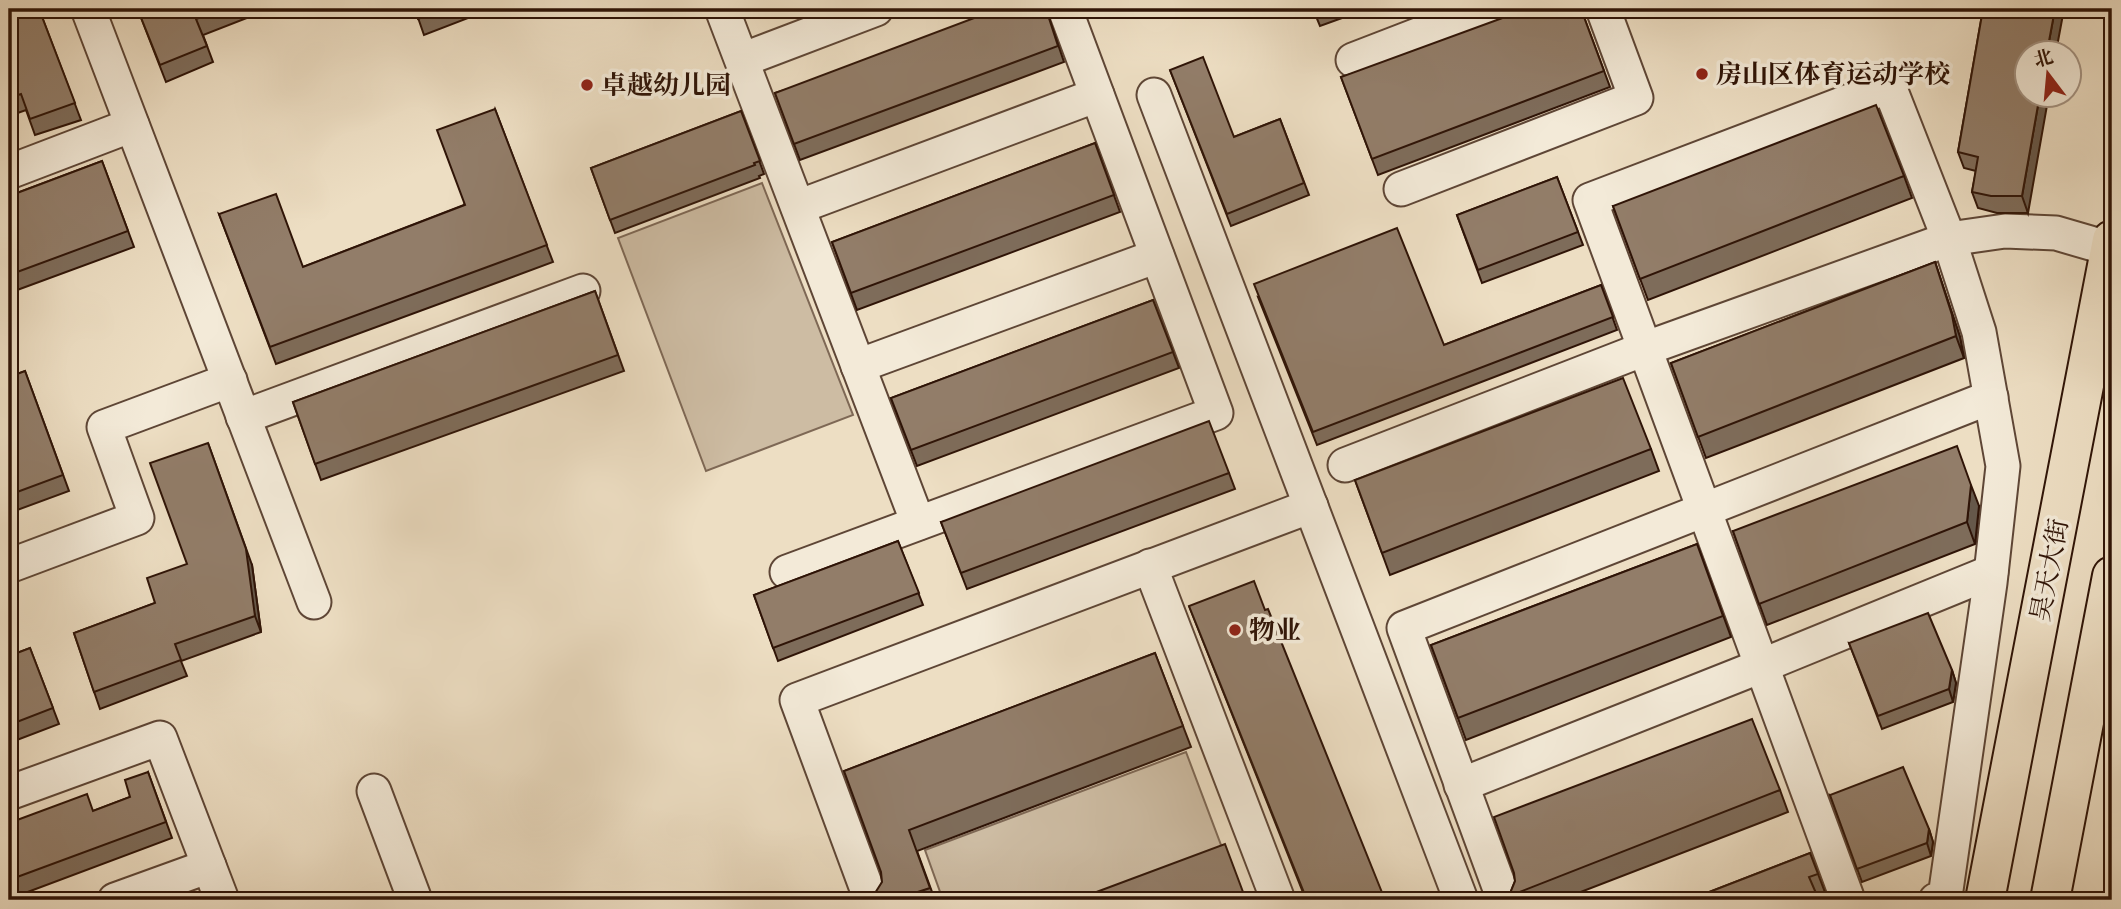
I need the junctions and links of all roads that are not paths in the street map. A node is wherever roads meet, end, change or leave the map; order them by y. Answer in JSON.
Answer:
{"nodes":[{"id":1,"x":88,"y":9,"type":"edge"},
{"id":2,"x":722,"y":9,"type":"edge"},
{"id":3,"x":876,"y":9,"type":"edge"},
{"id":4,"x":1065,"y":9,"type":"edge"},
{"id":5,"x":1485,"y":9,"type":"edge"},
{"id":6,"x":1603,"y":9,"type":"edge"},
{"id":7,"x":742,"y":60,"type":"junction"},
{"id":8,"x":1353,"y":60,"type":"dead end"},
{"id":9,"x":1097,"y":94,"type":"junction"},
{"id":10,"x":1154,"y":95,"type":"dead end"},
{"id":11,"x":132,"y":125,"type":"junction"},
{"id":12,"x":9,"y":172,"type":"edge"},
{"id":13,"x":1401,"y":189,"type":"dead end"},
{"id":14,"x":798,"y":207,"type":"junction"},
{"id":15,"x":1949,"y":239,"type":"junction"},
{"id":16,"x":2111,"y":244,"type":"edge"},
{"id":17,"x":1157,"y":256,"type":"junction"},
{"id":18,"x":583,"y":291,"type":"dead end"},
{"id":19,"x":1644,"y":349,"type":"junction"},
{"id":20,"x":858,"y":366,"type":"junction"},
{"id":21,"x":230,"y":380,"type":"junction"},
{"id":22,"x":1991,"y":397,"type":"junction"},
{"id":23,"x":243,"y":417,"type":"junction"},
{"id":24,"x":1345,"y":465,"type":"dead end"},
{"id":25,"x":1311,"y":506,"type":"junction"},
{"id":26,"x":1704,"y":510,"type":"junction"},
{"id":27,"x":918,"y":523,"type":"junction"},
{"id":28,"x":9,"y":566,"type":"edge"},
{"id":29,"x":1150,"y":566,"type":"junction"},
{"id":30,"x":787,"y":572,"type":"dead end"},
{"id":31,"x":1991,"y":572,"type":"junction"},
{"id":32,"x":2112,"y":576,"type":"edge"},
{"id":33,"x":314,"y":602,"type":"dead end"},
{"id":34,"x":1761,"y":666,"type":"junction"},
{"id":35,"x":1461,"y":785,"type":"junction"},
{"id":36,"x":374,"y":791,"type":"dead end"},
{"id":37,"x":9,"y":793,"type":"edge"},
{"id":38,"x":209,"y":866,"type":"junction"},
{"id":39,"x":115,"y":900,"type":"edge"},
{"id":40,"x":222,"y":900,"type":"edge"},
{"id":41,"x":415,"y":900,"type":"edge"},
{"id":42,"x":871,"y":900,"type":"edge"},
{"id":43,"x":1278,"y":900,"type":"edge"},
{"id":44,"x":1461,"y":900,"type":"edge"},
{"id":45,"x":1504,"y":900,"type":"edge"},
{"id":46,"x":1848,"y":900,"type":"edge"},
{"id":47,"x":1936,"y":900,"type":"edge"},
{"id":48,"x":1986,"y":900,"type":"edge"},
{"id":49,"x":2050,"y":900,"type":"edge"}],
"edges":[{"from":1,"to":11,"type":"street"},
{"from":2,"to":7,"type":"street"},
{"from":3,"to":7,"type":"street"},
{"from":4,"to":9,"type":"street"},
{"from":5,"to":8,"type":"street"},
{"from":6,"to":13,"type":"street"},
{"from":7,"to":14,"type":"street"},
{"from":9,"to":14,"type":"street"},
{"from":9,"to":17,"type":"street"},
{"from":10,"to":25,"type":"street"},
{"from":11,"to":12,"type":"street"},
{"from":11,"to":21,"type":"street"},
{"from":14,"to":20,"type":"street"},
{"from":15,"to":16,"type":"street"},
{"from":15,"to":19,"type":"street"},
{"from":15,"to":19,"type":"street"},
{"from":15,"to":22,"type":"street"},
{"from":16,"to":48,"type":"main road","name":"昊天大街"},
{"from":17,"to":20,"type":"street"},
{"from":17,"to":27,"type":"street"},
{"from":18,"to":23,"type":"street"},
{"from":19,"to":24,"type":"street"},
{"from":19,"to":26,"type":"street"},
{"from":20,"to":27,"type":"street"},
{"from":21,"to":23,"type":"street"},
{"from":21,"to":28,"type":"street"},
{"from":22,"to":26,"type":"street"},
{"from":22,"to":31,"type":"street"},
{"from":23,"to":33,"type":"street"},
{"from":25,"to":29,"type":"street"},
{"from":25,"to":44,"type":"street"},
{"from":26,"to":34,"type":"street"},
{"from":26,"to":35,"type":"street"},
{"from":27,"to":30,"type":"street"},
{"from":29,"to":42,"type":"street"},
{"from":29,"to":43,"type":"street"},
{"from":31,"to":34,"type":"street"},
{"from":31,"to":47,"type":"street"},
{"from":32,"to":49,"type":"main road"},
{"from":34,"to":35,"type":"street"},
{"from":34,"to":46,"type":"street"},
{"from":35,"to":45,"type":"street"},
{"from":36,"to":41,"type":"street"},
{"from":37,"to":38,"type":"street"},
{"from":38,"to":39,"type":"street"},
{"from":38,"to":40,"type":"street"}]}
